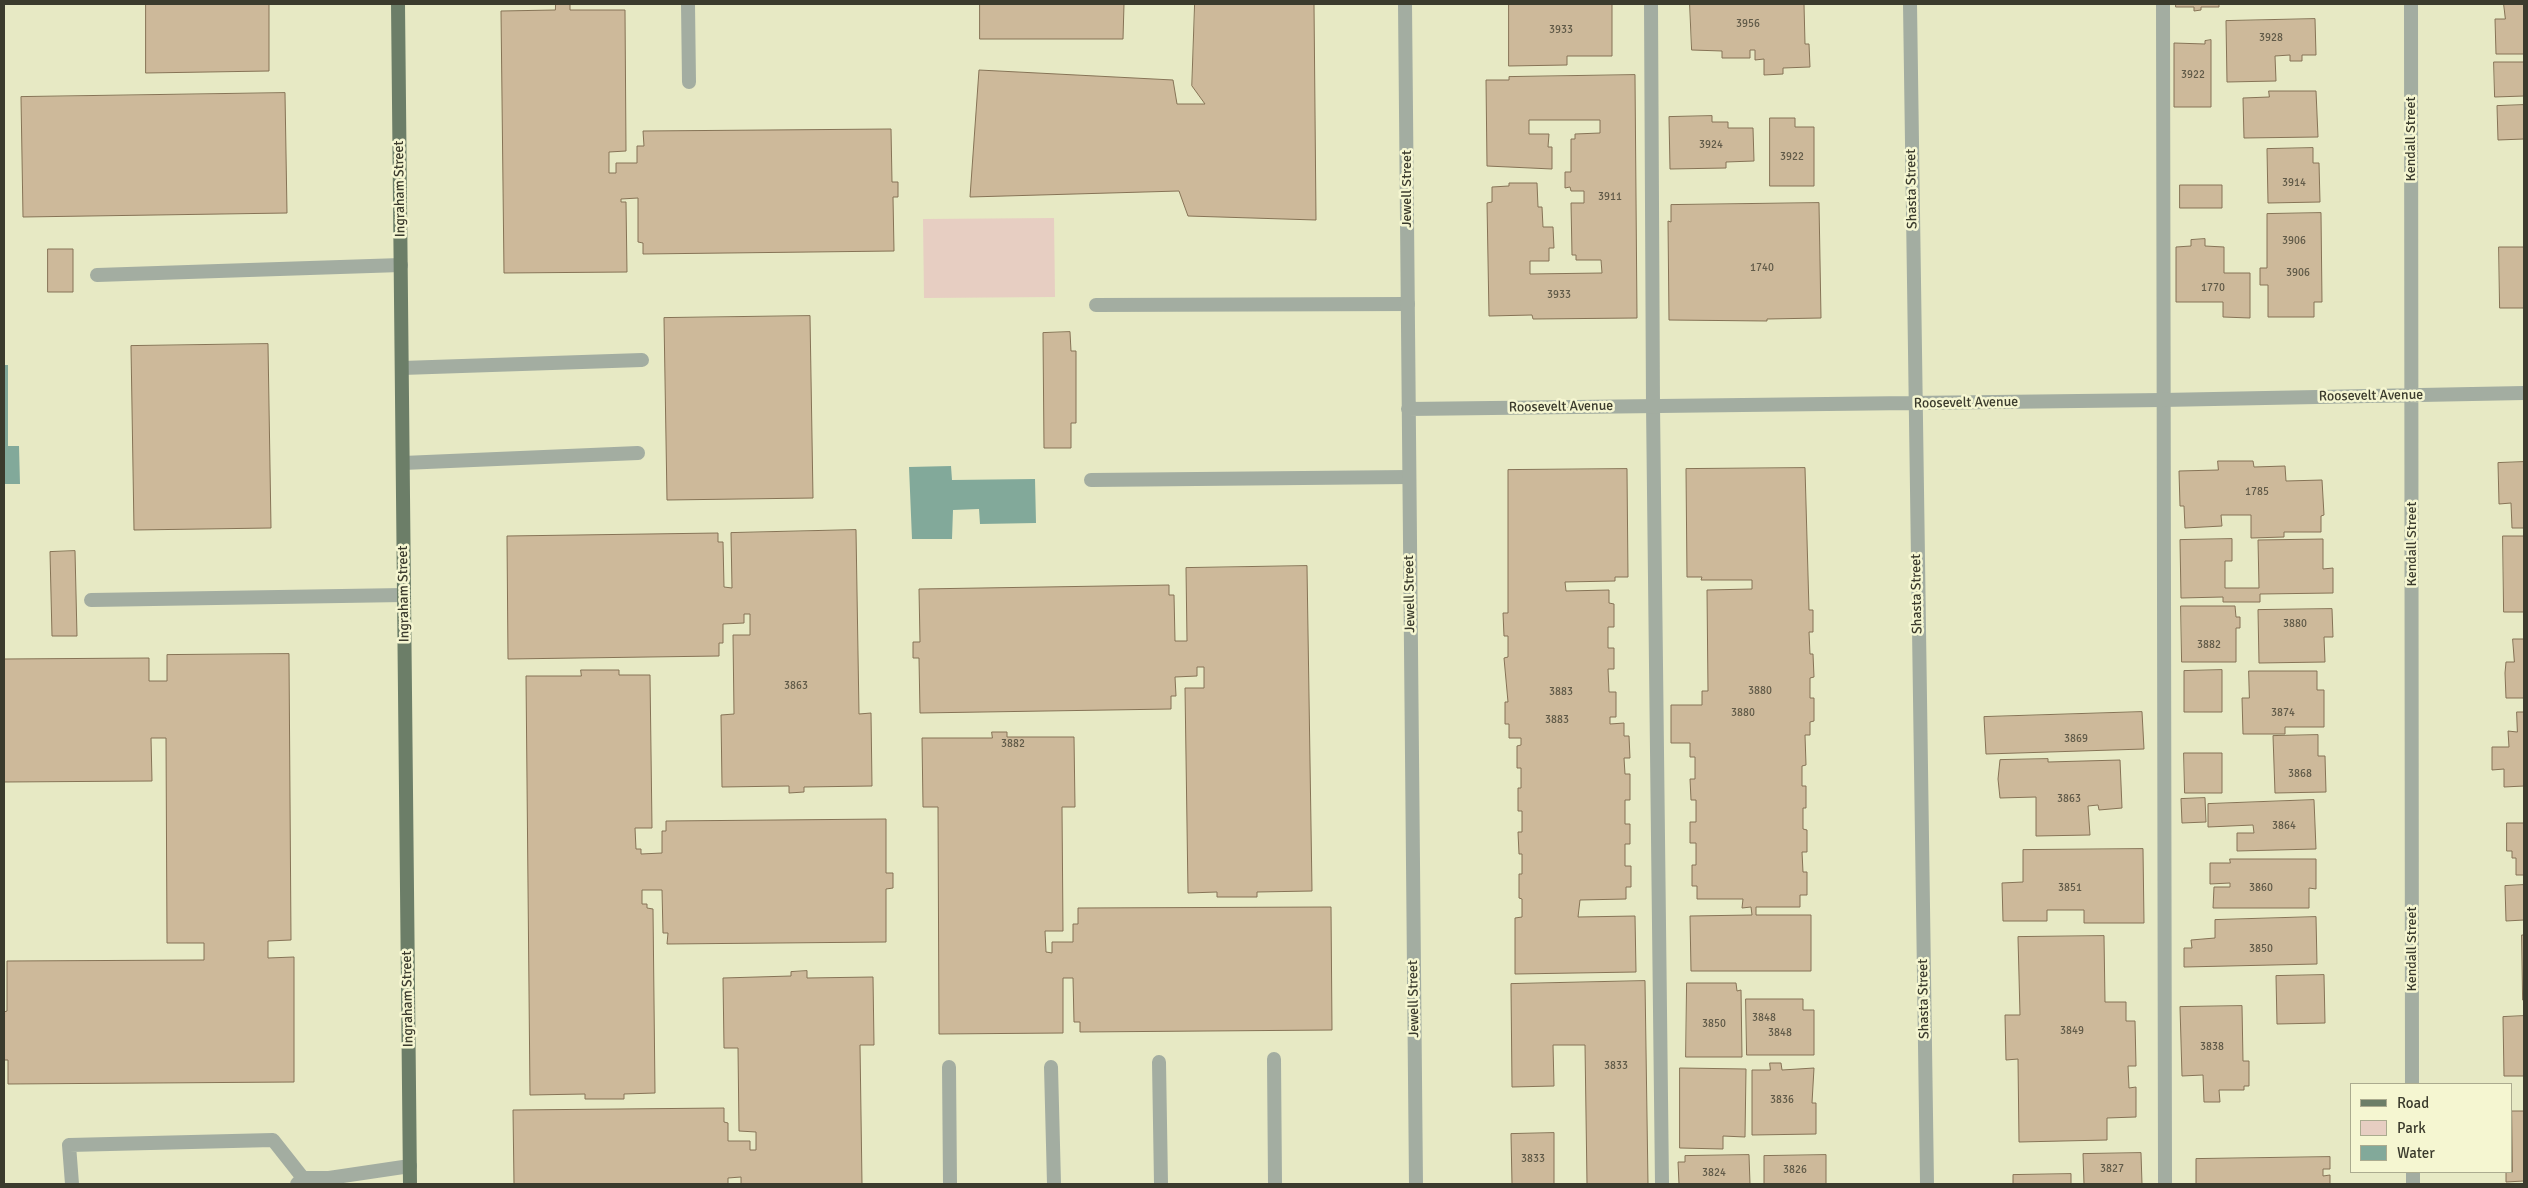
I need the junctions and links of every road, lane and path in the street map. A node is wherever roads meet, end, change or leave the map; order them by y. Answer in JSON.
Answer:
{"nodes":[{"id":1,"x":398,"y":4,"type":"edge"},
{"id":2,"x":688,"y":4,"type":"edge"},
{"id":3,"x":1405,"y":4,"type":"edge"},
{"id":4,"x":1651,"y":4,"type":"edge"},
{"id":5,"x":1910,"y":4,"type":"edge"},
{"id":6,"x":2163,"y":4,"type":"edge"},
{"id":7,"x":2411,"y":4,"type":"edge"},
{"id":8,"x":689,"y":82,"type":"dead end"},
{"id":9,"x":401,"y":265,"type":"junction"},
{"id":10,"x":97,"y":275,"type":"dead end"},
{"id":11,"x":1408,"y":304,"type":"junction"},
{"id":12,"x":1096,"y":305,"type":"dead end"},
{"id":13,"x":642,"y":360,"type":"dead end"},
{"id":14,"x":402,"y":368,"type":"junction"},
{"id":15,"x":2524,"y":393,"type":"edge"},
{"id":16,"x":2411,"y":395,"type":"junction"},
{"id":17,"x":2162,"y":400,"type":"junction"},
{"id":18,"x":1914,"y":403,"type":"junction"},
{"id":19,"x":1653,"y":405,"type":"junction"},
{"id":20,"x":1408,"y":409,"type":"junction"},
{"id":21,"x":638,"y":453,"type":"dead end"},
{"id":22,"x":403,"y":463,"type":"junction"},
{"id":23,"x":1409,"y":478,"type":"junction"},
{"id":24,"x":1091,"y":480,"type":"dead end"},
{"id":25,"x":404,"y":595,"type":"junction"},
{"id":26,"x":91,"y":600,"type":"dead end"},
{"id":27,"x":1274,"y":1059,"type":"dead end"},
{"id":28,"x":1159,"y":1062,"type":"dead end"},
{"id":29,"x":1051,"y":1066,"type":"dead end"},
{"id":30,"x":949,"y":1067,"type":"dead end"},
{"id":31,"x":2412,"y":1083,"type":"edge"},
{"id":32,"x":410,"y":1166,"type":"junction"},
{"id":33,"x":300,"y":1181,"type":"edge"},
{"id":34,"x":72,"y":1184,"type":"edge"},
{"id":35,"x":410,"y":1184,"type":"edge"},
{"id":36,"x":950,"y":1184,"type":"edge"},
{"id":37,"x":1054,"y":1184,"type":"edge"},
{"id":38,"x":1160,"y":1184,"type":"edge"},
{"id":39,"x":1275,"y":1184,"type":"edge"},
{"id":40,"x":1416,"y":1184,"type":"edge"},
{"id":41,"x":1662,"y":1184,"type":"edge"},
{"id":42,"x":1927,"y":1184,"type":"edge"},
{"id":43,"x":2165,"y":1184,"type":"edge"}],
"edges":[{"from":1,"to":9,"type":"main road","name":"Ingraham Street"},
{"from":2,"to":8,"type":"street"},
{"from":3,"to":11,"type":"street","name":"Jewell Street"},
{"from":4,"to":19,"type":"street"},
{"from":5,"to":18,"type":"street","name":"Shasta Street"},
{"from":6,"to":17,"type":"street"},
{"from":7,"to":16,"type":"street","name":"Kendall Street"},
{"from":9,"to":10,"type":"street"},
{"from":9,"to":14,"type":"main road","name":"Ingraham Street"},
{"from":11,"to":12,"type":"street"},
{"from":11,"to":20,"type":"street","name":"Jewell Street"},
{"from":13,"to":14,"type":"street"},
{"from":14,"to":22,"type":"main road","name":"Ingraham Street"},
{"from":15,"to":16,"type":"street","name":"Roosevelt Avenue"},
{"from":16,"to":17,"type":"street","name":"Roosevelt Avenue"},
{"from":16,"to":31,"type":"street","name":"Kendall Street"},
{"from":17,"to":18,"type":"street","name":"Roosevelt Avenue"},
{"from":17,"to":43,"type":"street"},
{"from":18,"to":19,"type":"street","name":"Roosevelt Avenue"},
{"from":18,"to":42,"type":"street","name":"Shasta Street"},
{"from":19,"to":20,"type":"street","name":"Roosevelt Avenue"},
{"from":19,"to":41,"type":"street"},
{"from":20,"to":23,"type":"street","name":"Jewell Street"},
{"from":21,"to":22,"type":"street"},
{"from":22,"to":25,"type":"main road","name":"Ingraham Street"},
{"from":23,"to":24,"type":"street"},
{"from":23,"to":40,"type":"street","name":"Jewell Street"},
{"from":25,"to":26,"type":"street"},
{"from":25,"to":32,"type":"main road","name":"Ingraham Street"},
{"from":27,"to":39,"type":"street"},
{"from":28,"to":38,"type":"street"},
{"from":29,"to":37,"type":"street"},
{"from":30,"to":36,"type":"street"},
{"from":32,"to":33,"type":"street"},
{"from":32,"to":35,"type":"main road","name":"Ingraham Street"},
{"from":33,"to":34,"type":"street"}]}
